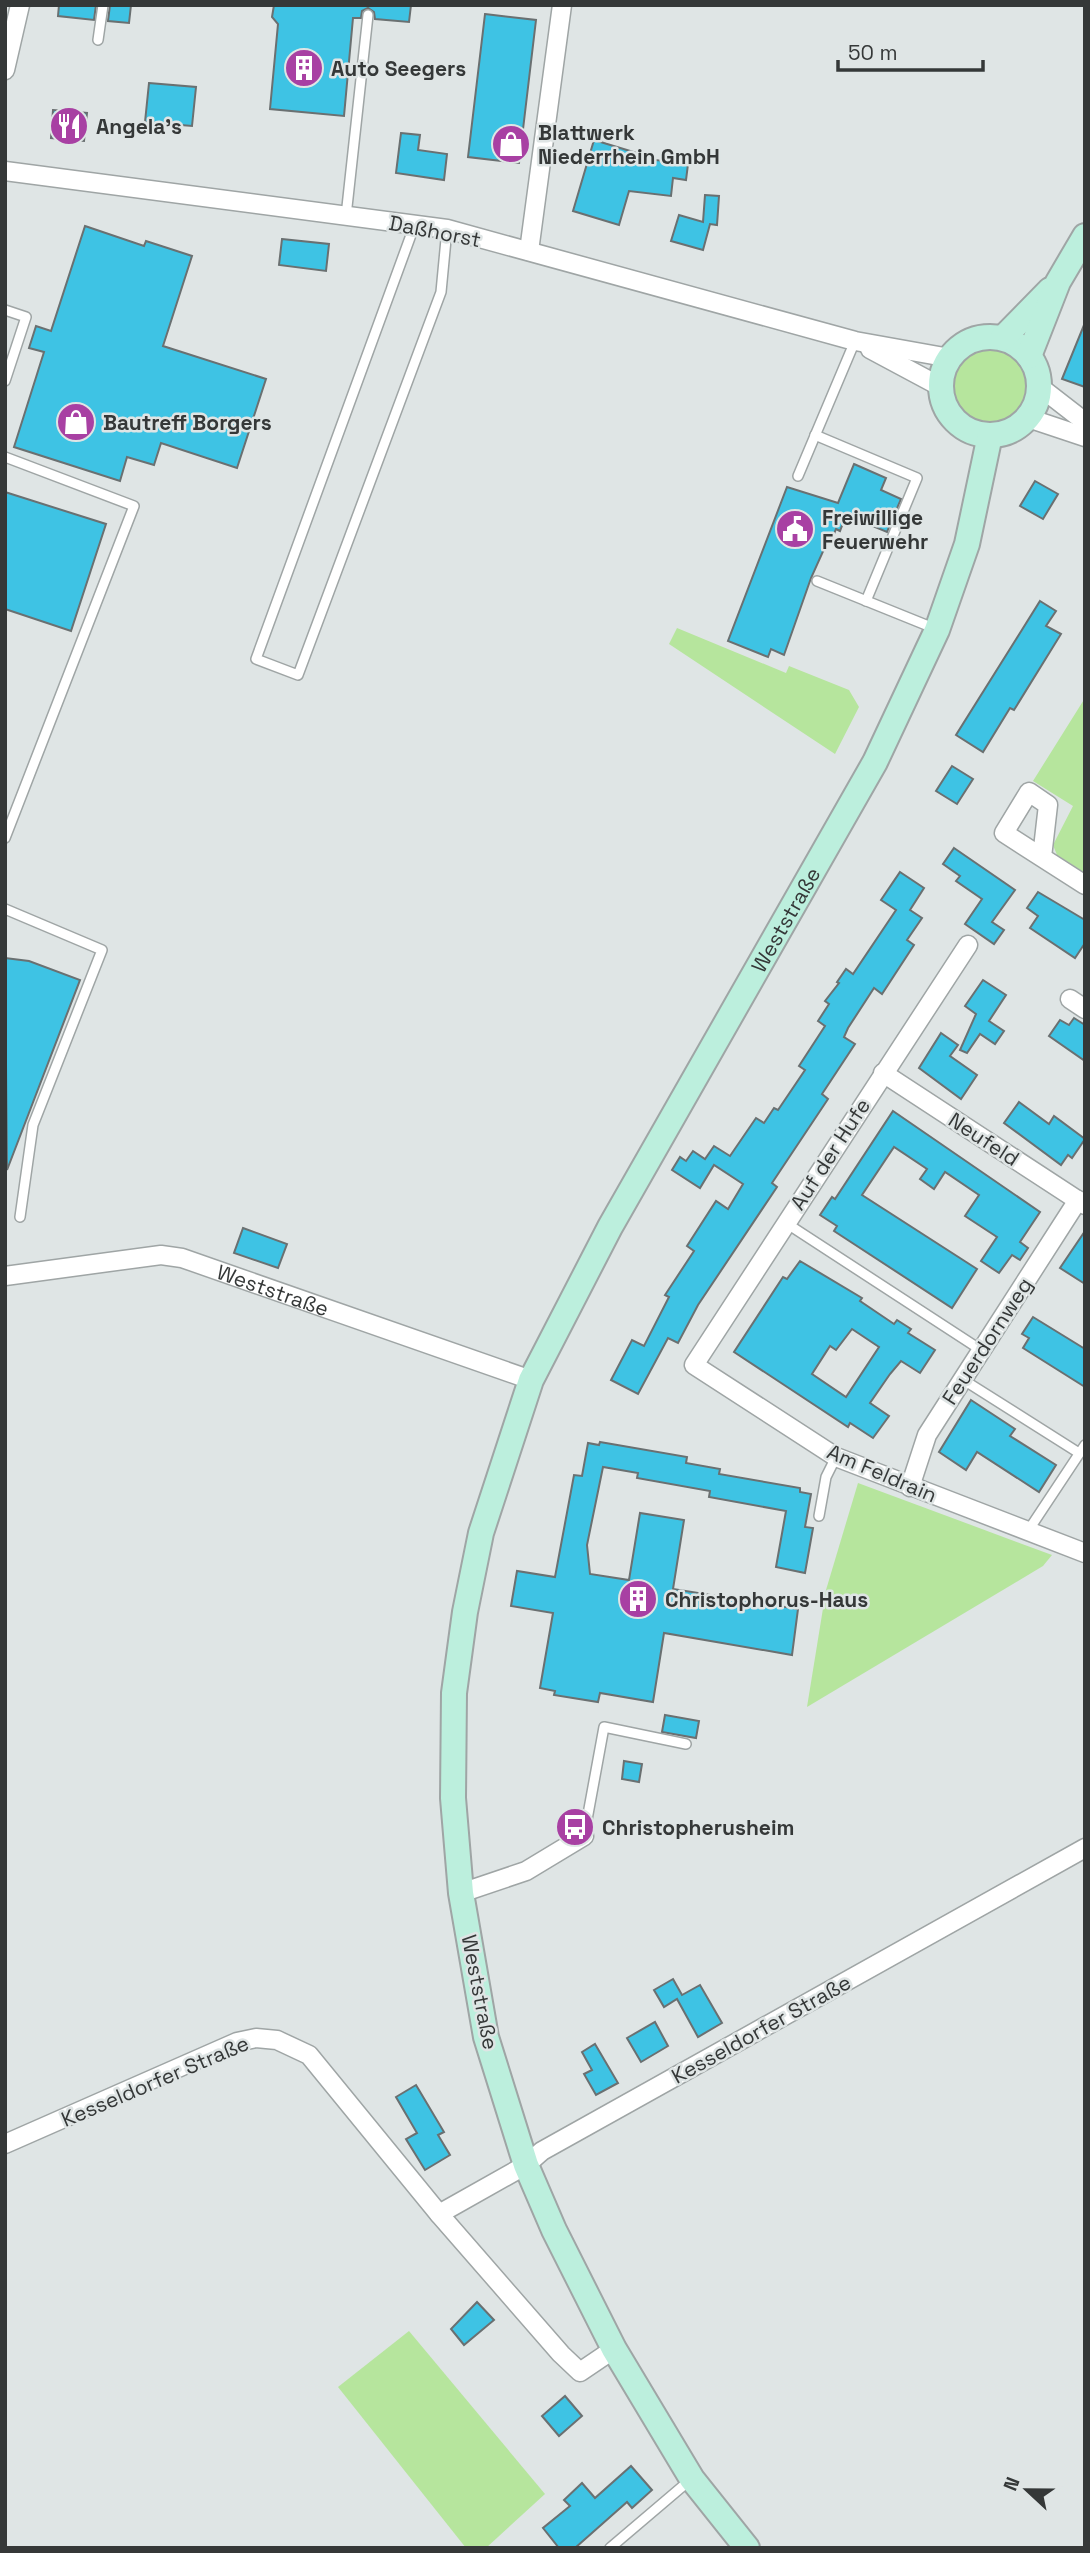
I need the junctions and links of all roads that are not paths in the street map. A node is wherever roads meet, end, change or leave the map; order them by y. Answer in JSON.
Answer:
{"nodes":[{"id":1,"x":20,"y":5,"type":"edge"},
{"id":2,"x":103,"y":5,"type":"edge"},
{"id":3,"x":562,"y":5,"type":"edge"},
{"id":4,"x":368,"y":15,"type":"dead end"},
{"id":5,"x":99,"y":40,"type":"dead end"},
{"id":6,"x":5,"y":71,"type":"edge"},
{"id":7,"x":5,"y":171,"type":"edge"},
{"id":8,"x":346,"y":216,"type":"junction"},
{"id":9,"x":415,"y":223,"type":"junction"},
{"id":10,"x":447,"y":229,"type":"junction"},
{"id":11,"x":1085,"y":236,"type":"edge"},
{"id":12,"x":529,"y":251,"type":"junction"},
{"id":13,"x":1058,"y":282,"type":"junction"},
{"id":14,"x":5,"y":310,"type":"edge"},
{"id":15,"x":1003,"y":338,"type":"junction"},
{"id":16,"x":855,"y":341,"type":"junction"},
{"id":17,"x":1029,"y":356,"type":"junction"},
{"id":18,"x":950,"y":358,"type":"junction"},
{"id":19,"x":5,"y":381,"type":"edge"},
{"id":20,"x":941,"y":387,"type":"junction"},
{"id":21,"x":1040,"y":387,"type":"junction"},
{"id":22,"x":1028,"y":418,"type":"junction"},
{"id":23,"x":1085,"y":422,"type":"edge"},
{"id":24,"x":815,"y":435,"type":"junction"},
{"id":25,"x":990,"y":436,"type":"junction"},
{"id":26,"x":1085,"y":437,"type":"edge"},
{"id":27,"x":5,"y":457,"type":"edge"},
{"id":28,"x":798,"y":476,"type":"dead end"},
{"id":29,"x":817,"y":581,"type":"dead end"},
{"id":30,"x":866,"y":601,"type":"junction"},
{"id":31,"x":937,"y":630,"type":"junction"},
{"id":32,"x":5,"y":838,"type":"edge"},
{"id":33,"x":1042,"y":857,"type":"dead end"},
{"id":34,"x":1085,"y":885,"type":"edge"},
{"id":35,"x":5,"y":909,"type":"edge"},
{"id":36,"x":968,"y":945,"type":"dead end"},
{"id":37,"x":883,"y":1073,"type":"junction"},
{"id":38,"x":1081,"y":1203,"type":"edge"},
{"id":39,"x":20,"y":1217,"type":"dead end"},
{"id":40,"x":786,"y":1222,"type":"junction"},
{"id":41,"x":5,"y":1276,"type":"edge"},
{"id":42,"x":981,"y":1350,"type":"junction"},
{"id":43,"x":694,"y":1365,"type":"joint"},
{"id":44,"x":962,"y":1379,"type":"junction"},
{"id":45,"x":531,"y":1380,"type":"junction"},
{"id":46,"x":1082,"y":1449,"type":"edge"},
{"id":47,"x":836,"y":1457,"type":"junction"},
{"id":48,"x":910,"y":1487,"type":"junction"},
{"id":49,"x":819,"y":1516,"type":"dead end"},
{"id":50,"x":1028,"y":1531,"type":"junction"},
{"id":51,"x":1085,"y":1553,"type":"edge"},
{"id":52,"x":686,"y":1744,"type":"dead end"},
{"id":53,"x":584,"y":1836,"type":"joint"},
{"id":54,"x":1085,"y":1848,"type":"edge"},
{"id":55,"x":461,"y":1893,"type":"junction"},
{"id":56,"x":5,"y":2144,"type":"edge"},
{"id":57,"x":526,"y":2165,"type":"junction"},
{"id":58,"x":439,"y":2214,"type":"junction"},
{"id":59,"x":614,"y":2349,"type":"junction"},
{"id":60,"x":692,"y":2479,"type":"junction"},
{"id":61,"x":610,"y":2548,"type":"edge"},
{"id":62,"x":747,"y":2548,"type":"edge"}],
"edges":[{"from":1,"to":6,"type":"street"},
{"from":2,"to":5,"type":"lane"},
{"from":3,"to":12,"type":"street"},
{"from":4,"to":8,"type":"lane"},
{"from":7,"to":8,"type":"street","name":"Daßhorst"},
{"from":8,"to":9,"type":"street","name":"Daßhorst"},
{"from":9,"to":10,"type":"street","name":"Daßhorst"},
{"from":9,"to":10,"type":"lane"},
{"from":10,"to":12,"type":"street","name":"Daßhorst"},
{"from":11,"to":13,"type":"main road"},
{"from":12,"to":16,"type":"street","name":"Daßhorst"},
{"from":13,"to":15,"type":"main road"},
{"from":13,"to":17,"type":"main road"},
{"from":14,"to":19,"type":"lane"},
{"from":15,"to":17,"type":"main road"},
{"from":15,"to":18,"type":"main road"},
{"from":16,"to":18,"type":"street","name":"Daßhorst"},
{"from":16,"to":20,"type":"street","name":"Daßhorst"},
{"from":16,"to":24,"type":"lane"},
{"from":17,"to":21,"type":"main road"},
{"from":18,"to":20,"type":"main road"},
{"from":20,"to":25,"type":"main road"},
{"from":21,"to":22,"type":"main road"},
{"from":21,"to":23,"type":"street"},
{"from":22,"to":25,"type":"main road"},
{"from":22,"to":26,"type":"street"},
{"from":24,"to":28,"type":"lane"},
{"from":24,"to":30,"type":"lane"},
{"from":25,"to":31,"type":"main road","name":"Weststraße"},
{"from":27,"to":32,"type":"lane"},
{"from":29,"to":30,"type":"lane"},
{"from":30,"to":31,"type":"lane"},
{"from":31,"to":45,"type":"main road","name":"Weststraße"},
{"from":33,"to":34,"type":"street"},
{"from":35,"to":39,"type":"lane"},
{"from":36,"to":37,"type":"street","name":"Auf der Hufe"},
{"from":37,"to":38,"type":"street","name":"Neufeld"},
{"from":37,"to":40,"type":"street","name":"Auf der Hufe"},
{"from":38,"to":42,"type":"street","name":"Feuerdornweg"},
{"from":40,"to":42,"type":"lane"},
{"from":40,"to":43,"type":"street","name":"Auf der Hufe"},
{"from":41,"to":45,"type":"street","name":"Weststraße"},
{"from":42,"to":44,"type":"street","name":"Feuerdornweg"},
{"from":43,"to":47,"type":"street","name":"Am Feldrain"},
{"from":44,"to":46,"type":"lane"},
{"from":44,"to":48,"type":"street","name":"Feuerdornweg"},
{"from":45,"to":55,"type":"main road","name":"Weststraße"},
{"from":46,"to":50,"type":"lane"},
{"from":47,"to":48,"type":"street","name":"Am Feldrain"},
{"from":47,"to":49,"type":"lane"},
{"from":48,"to":50,"type":"street","name":"Am Feldrain"},
{"from":50,"to":51,"type":"street","name":"Am Feldrain"},
{"from":52,"to":53,"type":"lane"},
{"from":53,"to":55,"type":"street"},
{"from":54,"to":57,"type":"street","name":"Kesseldorfer Straße"},
{"from":55,"to":57,"type":"main road","name":"Weststraße"},
{"from":56,"to":58,"type":"street","name":"Kesseldorfer Straße"},
{"from":57,"to":58,"type":"street","name":"Kesseldorfer Straße"},
{"from":57,"to":59,"type":"main road","name":"Weststraße"},
{"from":58,"to":59,"type":"street","name":"Kesseldorfer Straße"},
{"from":59,"to":60,"type":"main road","name":"Weststraße"},
{"from":60,"to":61,"type":"lane"},
{"from":60,"to":62,"type":"main road","name":"Weststraße"}]}
